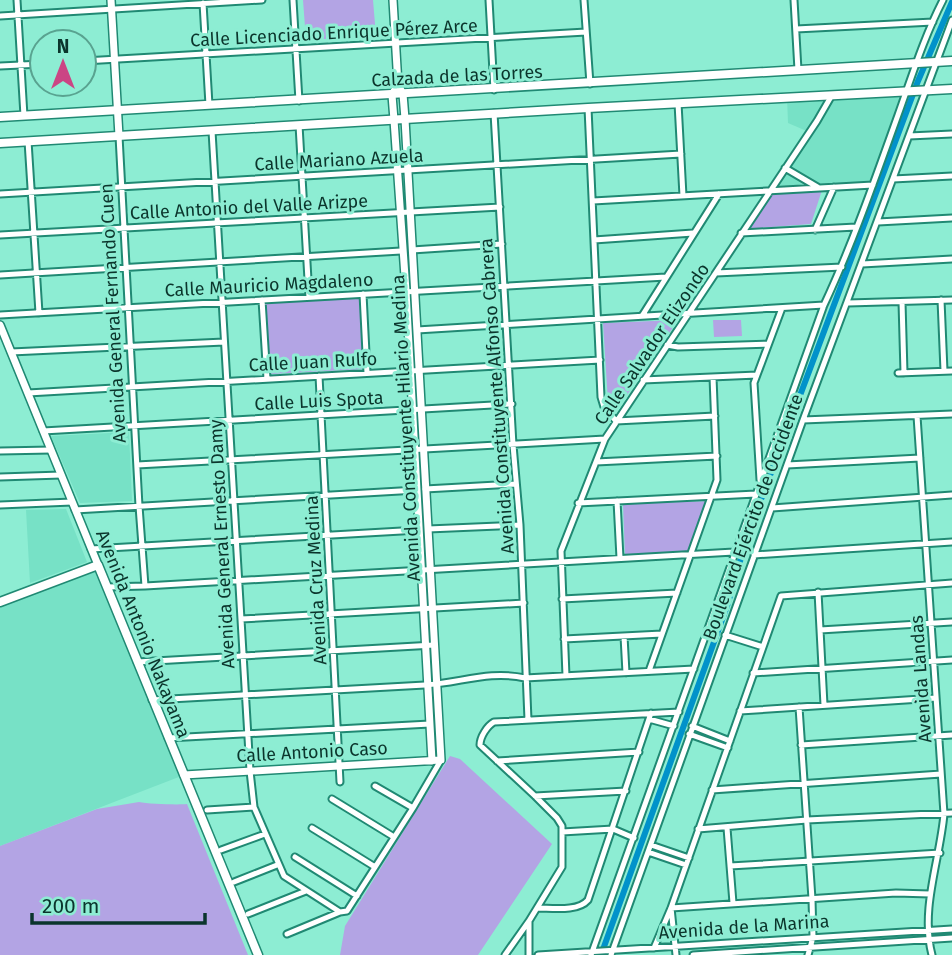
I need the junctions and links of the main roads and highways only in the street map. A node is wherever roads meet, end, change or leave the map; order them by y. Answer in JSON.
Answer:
{"nodes":[{"id":1,"x":952,"y":61,"type":"edge"},
{"id":2,"x":952,"y":89,"type":"edge"},
{"id":3,"x":0,"y":117,"type":"edge"},
{"id":4,"x":0,"y":143,"type":"edge"},
{"id":5,"x":0,"y":602,"type":"edge"},
{"id":6,"x":258,"y":955,"type":"edge"}],
"edges":[{"from":1,"to":3,"type":"main road","name":"Calzada de las Torres"},
{"from":2,"to":4,"type":"main road"},
{"from":5,"to":6,"type":"main road","name":"Avenida Antonio Nakayama"}]}
